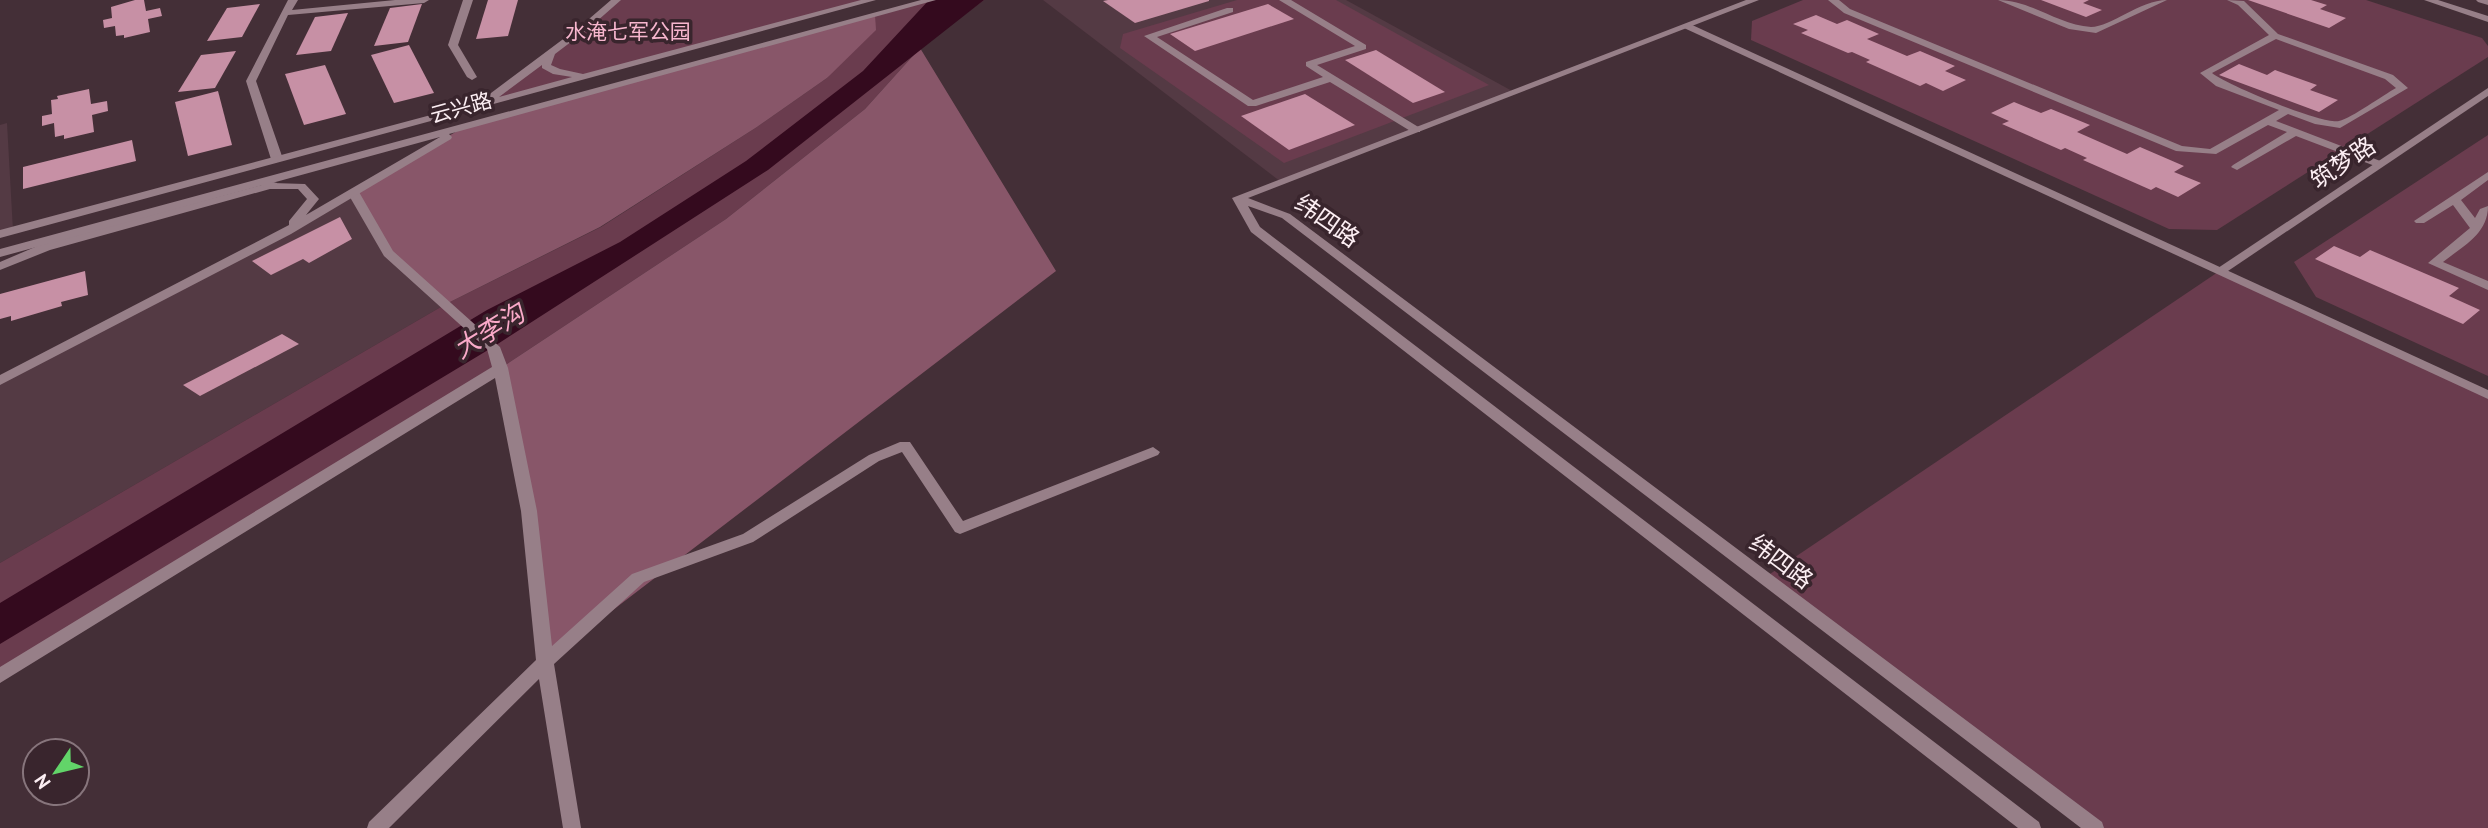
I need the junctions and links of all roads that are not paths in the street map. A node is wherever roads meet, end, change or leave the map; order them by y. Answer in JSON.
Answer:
{"nodes":[{"id":1,"x":293,"y":0,"type":"edge"},
{"id":2,"x":424,"y":0,"type":"edge"},
{"id":3,"x":468,"y":0,"type":"edge"},
{"id":4,"x":615,"y":0,"type":"edge"},
{"id":5,"x":871,"y":0,"type":"edge"},
{"id":6,"x":931,"y":0,"type":"edge"},
{"id":7,"x":1284,"y":0,"type":"edge"},
{"id":8,"x":1754,"y":0,"type":"edge"},
{"id":9,"x":1833,"y":0,"type":"edge"},
{"id":10,"x":2003,"y":0,"type":"edge"},
{"id":11,"x":2162,"y":0,"type":"edge"},
{"id":12,"x":2232,"y":0,"type":"edge"},
{"id":13,"x":2428,"y":0,"type":"edge"},
{"id":14,"x":2481,"y":0,"type":"edge"},
{"id":15,"x":2488,"y":2,"type":"edge"},
{"id":16,"x":1230,"y":10,"type":"dead end"},
{"id":17,"x":285,"y":13,"type":"junction"},
{"id":18,"x":2488,"y":19,"type":"edge"},
{"id":19,"x":1687,"y":26,"type":"junction"},
{"id":20,"x":2276,"y":36,"type":"junction"},
{"id":21,"x":551,"y":52,"type":"junction"},
{"id":22,"x":617,"y":68,"type":"junction"},
{"id":23,"x":472,"y":77,"type":"dead end"},
{"id":24,"x":1331,"y":78,"type":"junction"},
{"id":25,"x":2485,"y":96,"type":"edge"},
{"id":26,"x":484,"y":104,"type":"junction"},
{"id":27,"x":2287,"y":110,"type":"junction"},
{"id":28,"x":2267,"y":121,"type":"junction"},
{"id":29,"x":464,"y":127,"type":"junction"},
{"id":30,"x":1416,"y":130,"type":"junction"},
{"id":31,"x":2295,"y":132,"type":"junction"},
{"id":32,"x":277,"y":159,"type":"junction"},
{"id":33,"x":2379,"y":164,"type":"junction"},
{"id":34,"x":2237,"y":167,"type":"dead end"},
{"id":35,"x":2488,"y":175,"type":"edge"},
{"id":36,"x":272,"y":185,"type":"junction"},
{"id":37,"x":354,"y":192,"type":"junction"},
{"id":38,"x":1238,"y":198,"type":"junction"},
{"id":39,"x":2455,"y":199,"type":"junction"},
{"id":40,"x":194,"y":200,"type":"junction"},
{"id":41,"x":2488,"y":209,"type":"edge"},
{"id":42,"x":2420,"y":221,"type":"dead end"},
{"id":43,"x":2477,"y":229,"type":"junction"},
{"id":44,"x":286,"y":232,"type":"junction"},
{"id":45,"x":0,"y":234,"type":"edge"},
{"id":46,"x":0,"y":253,"type":"edge"},
{"id":47,"x":0,"y":266,"type":"edge"},
{"id":48,"x":2221,"y":270,"type":"junction"},
{"id":49,"x":2488,"y":286,"type":"edge"},
{"id":50,"x":501,"y":368,"type":"junction"},
{"id":51,"x":0,"y":381,"type":"edge"},
{"id":52,"x":2488,"y":395,"type":"edge"},
{"id":53,"x":1153,"y":452,"type":"dead end"},
{"id":54,"x":545,"y":662,"type":"junction"},
{"id":55,"x":0,"y":676,"type":"edge"},
{"id":56,"x":376,"y":828,"type":"edge"},
{"id":57,"x":572,"y":828,"type":"edge"},
{"id":58,"x":2032,"y":828,"type":"edge"},
{"id":59,"x":2095,"y":828,"type":"edge"}],
"edges":[{"from":1,"to":17,"type":"street"},
{"from":2,"to":17,"type":"street"},
{"from":3,"to":23,"type":"street"},
{"from":4,"to":21,"type":"street"},
{"from":5,"to":22,"type":"street","name":"云兴路"},
{"from":6,"to":29,"type":"street","name":"云兴路"},
{"from":7,"to":24,"type":"street"},
{"from":8,"to":19,"type":"street"},
{"from":9,"to":28,"type":"street"},
{"from":10,"to":11,"type":"street"},
{"from":12,"to":20,"type":"street"},
{"from":13,"to":18,"type":"street"},
{"from":14,"to":15,"type":"street"},
{"from":16,"to":24,"type":"street"},
{"from":17,"to":32,"type":"street"},
{"from":19,"to":30,"type":"street"},
{"from":19,"to":48,"type":"street"},
{"from":20,"to":27,"type":"street"},
{"from":20,"to":27,"type":"street"},
{"from":21,"to":22,"type":"street"},
{"from":21,"to":26,"type":"street"},
{"from":22,"to":26,"type":"street","name":"云兴路"},
{"from":24,"to":30,"type":"street"},
{"from":25,"to":33,"type":"street","name":"筑梦路"},
{"from":26,"to":29,"type":"street"},
{"from":26,"to":32,"type":"street","name":"云兴路"},
{"from":27,"to":28,"type":"street"},
{"from":28,"to":31,"type":"street"},
{"from":29,"to":37,"type":"street"},
{"from":29,"to":40,"type":"street","name":"云兴路"},
{"from":30,"to":38,"type":"street"},
{"from":31,"to":33,"type":"street"},
{"from":31,"to":34,"type":"street"},
{"from":32,"to":45,"type":"street","name":"云兴路"},
{"from":33,"to":48,"type":"street","name":"筑梦路"},
{"from":35,"to":39,"type":"street"},
{"from":36,"to":40,"type":"street"},
{"from":36,"to":44,"type":"street"},
{"from":36,"to":47,"type":"street"},
{"from":37,"to":44,"type":"street"},
{"from":37,"to":50,"type":"street"},
{"from":38,"to":58,"type":"street","name":"纬四路"},
{"from":38,"to":59,"type":"street","name":"纬四路"},
{"from":39,"to":42,"type":"street"},
{"from":39,"to":43,"type":"street"},
{"from":40,"to":46,"type":"street","name":"云兴路"},
{"from":41,"to":43,"type":"street"},
{"from":43,"to":49,"type":"street"},
{"from":44,"to":51,"type":"street"},
{"from":48,"to":52,"type":"street"},
{"from":50,"to":54,"type":"street"},
{"from":50,"to":55,"type":"street"},
{"from":53,"to":54,"type":"street"},
{"from":54,"to":56,"type":"street"},
{"from":54,"to":57,"type":"street"}]}
